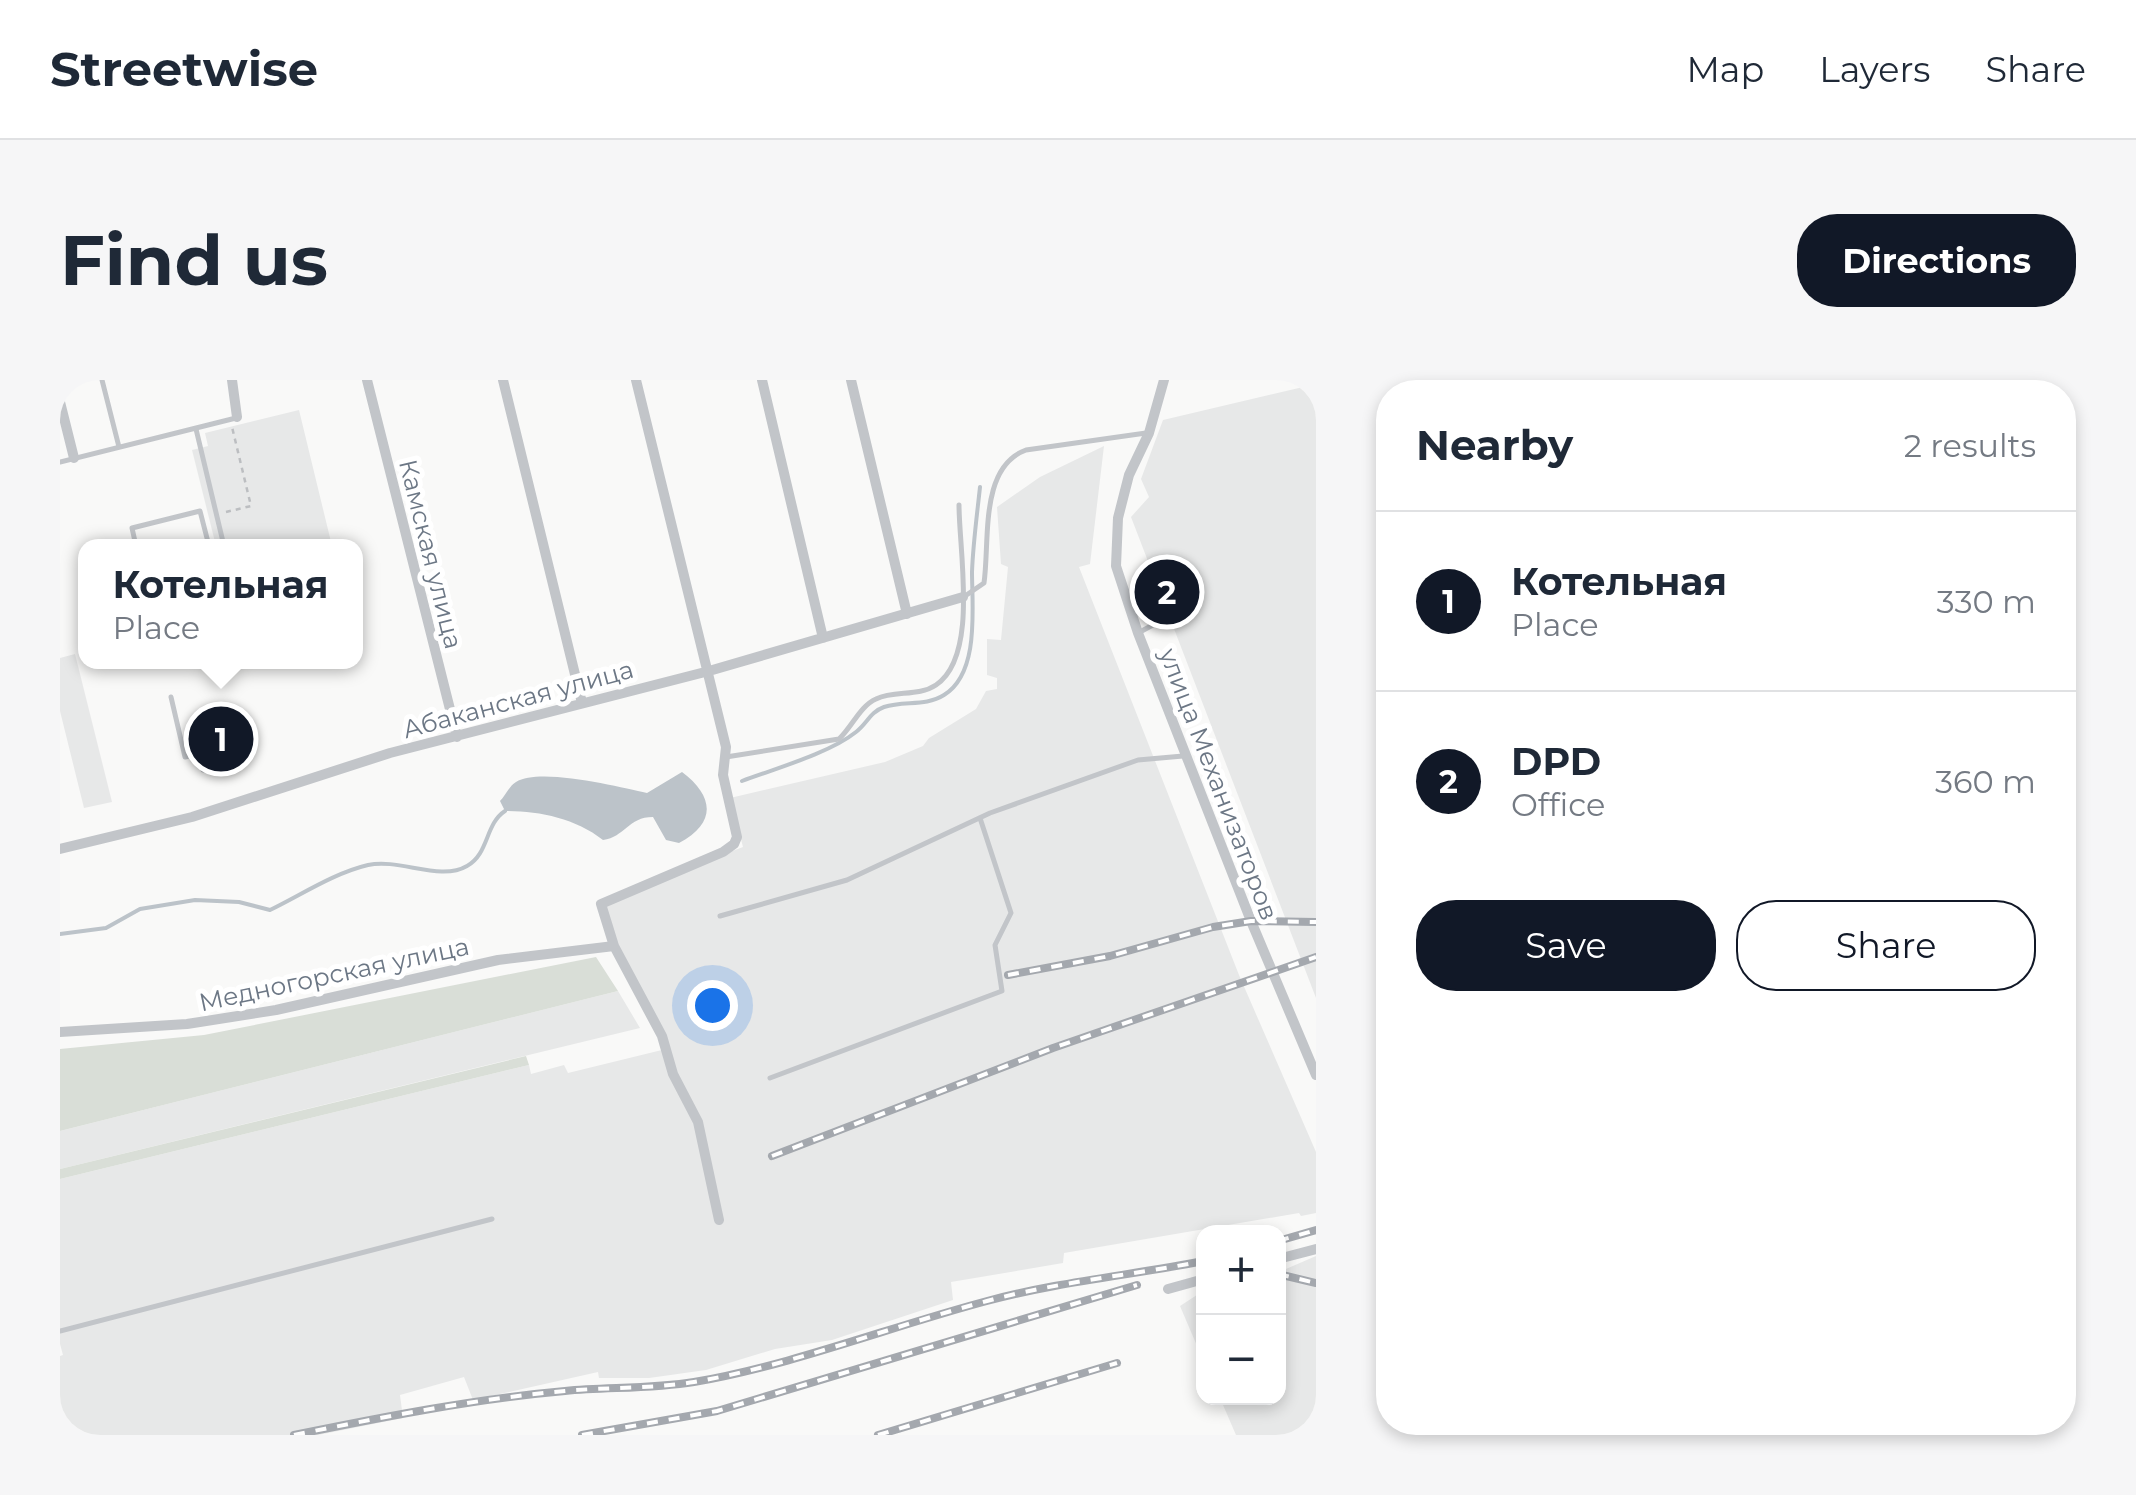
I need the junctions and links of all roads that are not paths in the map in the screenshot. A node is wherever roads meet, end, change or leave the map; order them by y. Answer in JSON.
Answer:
{"nodes":[{"id":1,"x":102,"y":380,"type":"edge"},
{"id":2,"x":232,"y":380,"type":"edge"},
{"id":3,"x":367,"y":380,"type":"edge"},
{"id":4,"x":503,"y":380,"type":"edge"},
{"id":5,"x":636,"y":380,"type":"edge"},
{"id":6,"x":762,"y":380,"type":"edge"},
{"id":7,"x":851,"y":380,"type":"edge"},
{"id":8,"x":1164,"y":384,"type":"edge"},
{"id":9,"x":60,"y":402,"type":"edge"},
{"id":10,"x":234,"y":419,"type":"joint"},
{"id":11,"x":196,"y":429,"type":"junction"},
{"id":12,"x":1149,"y":433,"type":"junction"},
{"id":13,"x":119,"y":448,"type":"junction"},
{"id":14,"x":74,"y":458,"type":"junction"},
{"id":15,"x":60,"y":462,"type":"edge"},
{"id":16,"x":958,"y":506,"type":"dead end"},
{"id":17,"x":134,"y":539,"type":"edge"},
{"id":18,"x":206,"y":539,"type":"edge"},
{"id":19,"x":222,"y":539,"type":"edge"},
{"id":20,"x":963,"y":597,"type":"junction"},
{"id":21,"x":907,"y":614,"type":"junction"},
{"id":22,"x":1164,"y":619,"type":"dead end"},
{"id":23,"x":1138,"y":633,"type":"junction"},
{"id":24,"x":823,"y":638,"type":"junction"},
{"id":25,"x":709,"y":671,"type":"junction"},
{"id":26,"x":170,"y":696,"type":"dead end"},
{"id":27,"x":582,"y":703,"type":"junction"},
{"id":28,"x":457,"y":737,"type":"junction"},
{"id":29,"x":1186,"y":756,"type":"junction"},
{"id":30,"x":723,"y":757,"type":"junction"},
{"id":31,"x":202,"y":770,"type":"dead end"},
{"id":32,"x":980,"y":818,"type":"junction"},
{"id":33,"x":60,"y":849,"type":"edge"},
{"id":34,"x":720,"y":916,"type":"dead end"},
{"id":35,"x":614,"y":946,"type":"junction"},
{"id":36,"x":60,"y":1032,"type":"edge"},
{"id":37,"x":1316,"y":1075,"type":"edge"},
{"id":38,"x":770,"y":1078,"type":"dead end"},
{"id":39,"x":492,"y":1219,"type":"dead end"},
{"id":40,"x":719,"y":1220,"type":"dead end"},
{"id":41,"x":1316,"y":1249,"type":"edge"},
{"id":42,"x":1286,"y":1257,"type":"edge"},
{"id":43,"x":1196,"y":1281,"type":"edge"},
{"id":44,"x":1168,"y":1290,"type":"dead end"},
{"id":45,"x":60,"y":1331,"type":"edge"}],
"edges":[{"from":1,"to":13,"type":"lane"},
{"from":2,"to":10,"type":"street"},
{"from":3,"to":28,"type":"street","name":"Камская улица"},
{"from":4,"to":27,"type":"street"},
{"from":5,"to":25,"type":"street"},
{"from":6,"to":24,"type":"street"},
{"from":7,"to":21,"type":"street"},
{"from":8,"to":12,"type":"street","name":"улица Механизаторов"},
{"from":9,"to":14,"type":"street"},
{"from":10,"to":11,"type":"lane"},
{"from":11,"to":13,"type":"lane"},
{"from":11,"to":19,"type":"lane"},
{"from":12,"to":20,"type":"lane","name":"Абаканская улица"},
{"from":12,"to":23,"type":"street","name":"улица Механизаторов"},
{"from":13,"to":14,"type":"lane"},
{"from":14,"to":15,"type":"lane"},
{"from":16,"to":20,"type":"lane"},
{"from":17,"to":18,"type":"lane"},
{"from":20,"to":21,"type":"street","name":"Абаканская улица"},
{"from":20,"to":30,"type":"lane"},
{"from":21,"to":24,"type":"street","name":"Абаканская улица"},
{"from":22,"to":23,"type":"lane"},
{"from":23,"to":29,"type":"street","name":"улица Механизаторов"},
{"from":24,"to":25,"type":"street","name":"Абаканская улица"},
{"from":25,"to":27,"type":"street","name":"Абаканская улица"},
{"from":25,"to":30,"type":"street"},
{"from":26,"to":31,"type":"lane"},
{"from":27,"to":28,"type":"street","name":"Абаканская улица"},
{"from":28,"to":33,"type":"street","name":"Абаканская улица"},
{"from":29,"to":32,"type":"lane"},
{"from":29,"to":37,"type":"street","name":"улица Механизаторов"},
{"from":30,"to":35,"type":"street"},
{"from":32,"to":34,"type":"lane"},
{"from":32,"to":38,"type":"lane"},
{"from":35,"to":36,"type":"street","name":"Медногорская улица"},
{"from":35,"to":40,"type":"street"},
{"from":39,"to":45,"type":"lane"},
{"from":41,"to":42,"type":"street"},
{"from":43,"to":44,"type":"street"}]}
